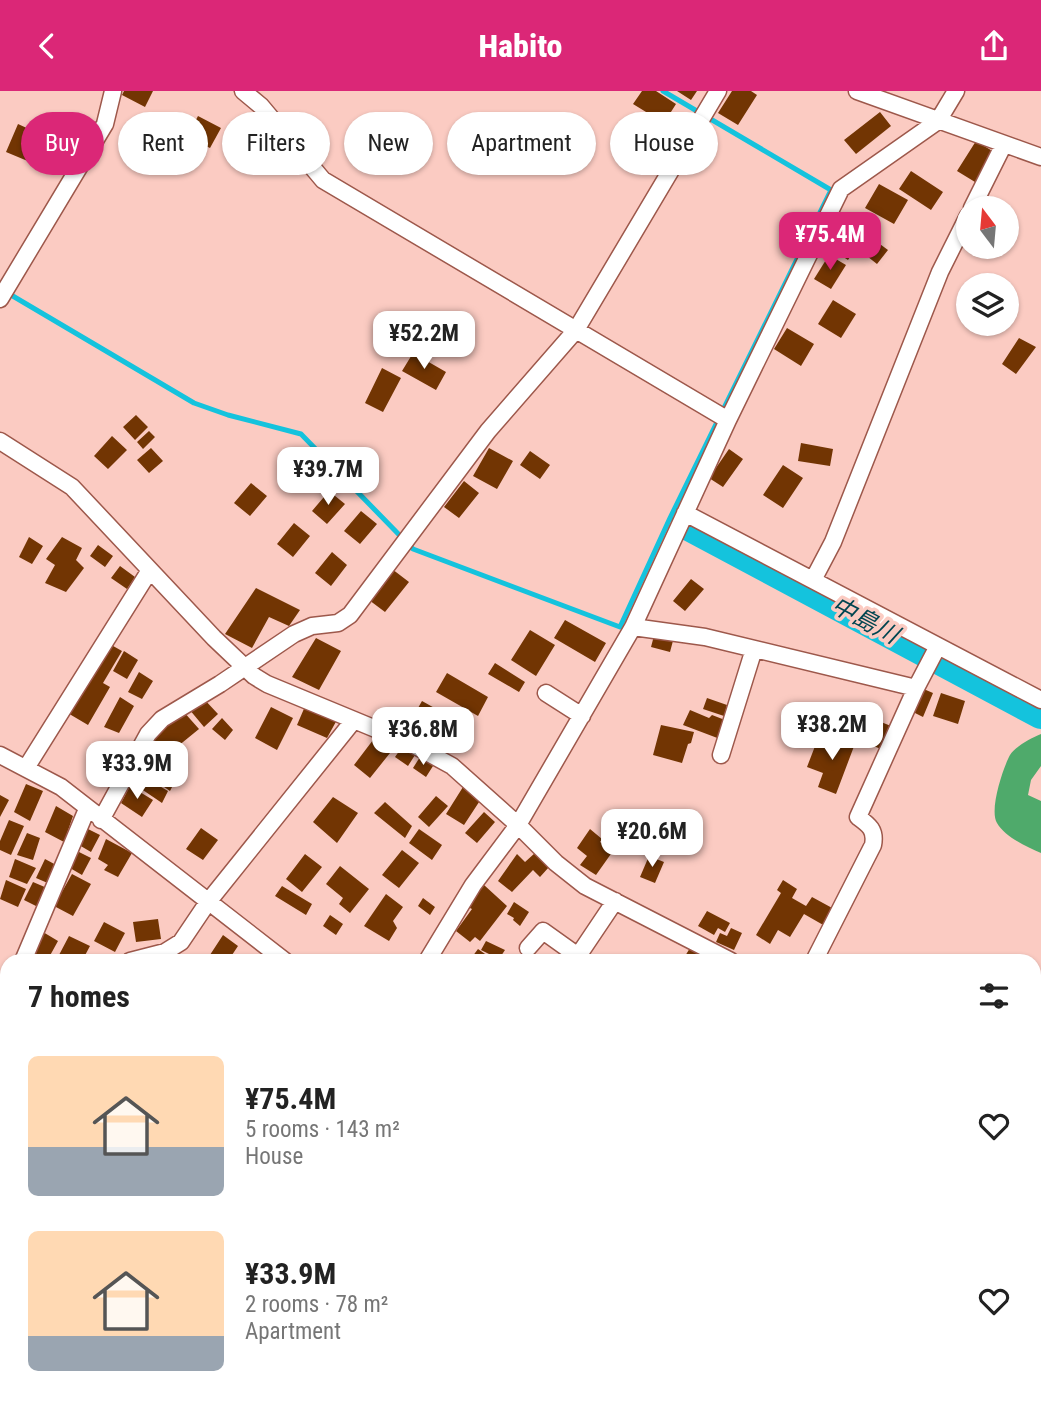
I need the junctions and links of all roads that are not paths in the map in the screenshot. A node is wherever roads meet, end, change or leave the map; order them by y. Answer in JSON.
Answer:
{"nodes":[{"id":1,"x":113,"y":91,"type":"edge"},
{"id":2,"x":243,"y":91,"type":"edge"},
{"id":3,"x":718,"y":91,"type":"edge"},
{"id":4,"x":856,"y":91,"type":"edge"},
{"id":5,"x":956,"y":91,"type":"edge"},
{"id":6,"x":938,"y":121,"type":"junction"},
{"id":7,"x":1004,"y":144,"type":"junction"},
{"id":8,"x":1041,"y":157,"type":"edge"},
{"id":9,"x":978,"y":196,"type":"edge"},
{"id":10,"x":956,"y":240,"type":"edge"},
{"id":11,"x":0,"y":299,"type":"edge"},
{"id":12,"x":576,"y":330,"type":"junction"},
{"id":13,"x":727,"y":420,"type":"junction"},
{"id":14,"x":0,"y":442,"type":"edge"},
{"id":15,"x":685,"y":514,"type":"junction"},
{"id":16,"x":150,"y":570,"type":"junction"},
{"id":17,"x":813,"y":580,"type":"junction"},
{"id":18,"x":633,"y":627,"type":"junction"},
{"id":19,"x":754,"y":649,"type":"junction"},
{"id":20,"x":937,"y":649,"type":"junction"},
{"id":21,"x":245,"y":667,"type":"junction"},
{"id":22,"x":916,"y":688,"type":"junction"},
{"id":23,"x":546,"y":693,"type":"dead end"},
{"id":24,"x":1041,"y":700,"type":"edge"},
{"id":25,"x":582,"y":716,"type":"junction"},
{"id":26,"x":354,"y":720,"type":"junction"},
{"id":27,"x":0,"y":755,"type":"edge"},
{"id":28,"x":721,"y":755,"type":"dead end"},
{"id":29,"x":26,"y":768,"type":"junction"},
{"id":30,"x":87,"y":809,"type":"junction"},
{"id":31,"x":101,"y":820,"type":"junction"},
{"id":32,"x":518,"y":825,"type":"junction"},
{"id":33,"x":615,"y":901,"type":"junction"},
{"id":34,"x":208,"y":902,"type":"junction"},
{"id":35,"x":528,"y":948,"type":"dead end"},
{"id":36,"x":26,"y":954,"type":"edge"},
{"id":37,"x":161,"y":954,"type":"edge"},
{"id":38,"x":276,"y":954,"type":"edge"},
{"id":39,"x":431,"y":954,"type":"edge"},
{"id":40,"x":575,"y":954,"type":"edge"},
{"id":41,"x":579,"y":954,"type":"edge"},
{"id":42,"x":717,"y":954,"type":"edge"},
{"id":43,"x":818,"y":954,"type":"edge"}],
"edges":[{"from":1,"to":11,"type":"street"},
{"from":2,"to":12,"type":"street"},
{"from":3,"to":12,"type":"street"},
{"from":4,"to":6,"type":"street"},
{"from":5,"to":6,"type":"street"},
{"from":6,"to":7,"type":"street"},
{"from":6,"to":13,"type":"street"},
{"from":7,"to":8,"type":"street"},
{"from":7,"to":9,"type":"street"},
{"from":10,"to":17,"type":"street"},
{"from":12,"to":13,"type":"street"},
{"from":12,"to":21,"type":"street"},
{"from":13,"to":15,"type":"street"},
{"from":14,"to":16,"type":"street"},
{"from":15,"to":17,"type":"street"},
{"from":15,"to":18,"type":"street"},
{"from":16,"to":21,"type":"street"},
{"from":16,"to":29,"type":"street"},
{"from":17,"to":20,"type":"street"},
{"from":18,"to":19,"type":"street"},
{"from":18,"to":25,"type":"street"},
{"from":19,"to":22,"type":"street"},
{"from":19,"to":28,"type":"street"},
{"from":20,"to":22,"type":"street"},
{"from":20,"to":24,"type":"street"},
{"from":21,"to":26,"type":"street"},
{"from":21,"to":31,"type":"street"},
{"from":22,"to":43,"type":"street"},
{"from":23,"to":25,"type":"street"},
{"from":25,"to":32,"type":"street"},
{"from":26,"to":32,"type":"street"},
{"from":26,"to":34,"type":"street"},
{"from":27,"to":29,"type":"street"},
{"from":29,"to":30,"type":"street"},
{"from":30,"to":31,"type":"street"},
{"from":30,"to":36,"type":"street"},
{"from":31,"to":34,"type":"street"},
{"from":32,"to":33,"type":"street"},
{"from":32,"to":39,"type":"street"},
{"from":33,"to":41,"type":"street"},
{"from":33,"to":42,"type":"street"},
{"from":34,"to":37,"type":"street"},
{"from":34,"to":38,"type":"street"},
{"from":35,"to":40,"type":"street"}]}
